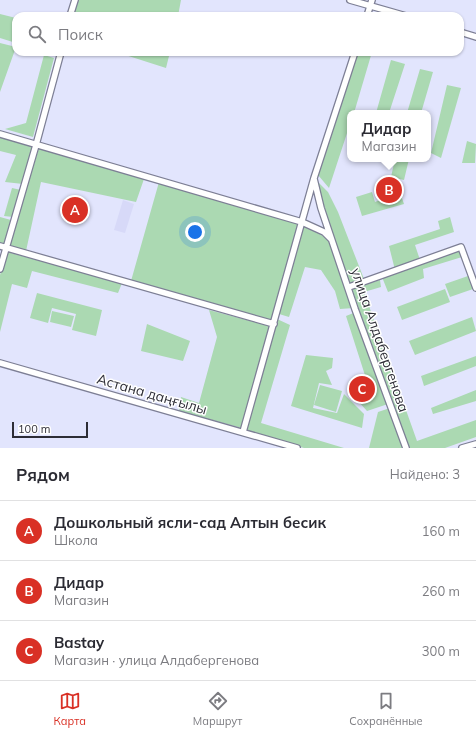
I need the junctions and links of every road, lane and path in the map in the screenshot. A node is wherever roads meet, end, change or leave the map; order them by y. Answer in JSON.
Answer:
{"nodes":[{"id":1,"x":75,"y":0,"type":"edge"},
{"id":2,"x":350,"y":0,"type":"edge"},
{"id":3,"x":371,"y":3,"type":"edge"},
{"id":4,"x":71,"y":12,"type":"edge"},
{"id":5,"x":395,"y":12,"type":"edge"},
{"id":6,"x":464,"y":33,"type":"edge"},
{"id":7,"x":476,"y":36,"type":"edge"},
{"id":8,"x":60,"y":56,"type":"edge"},
{"id":9,"x":354,"y":56,"type":"edge"},
{"id":10,"x":0,"y":134,"type":"edge"},
{"id":11,"x":36,"y":145,"type":"junction"},
{"id":12,"x":314,"y":178,"type":"junction"},
{"id":13,"x":302,"y":222,"type":"junction"},
{"id":14,"x":331,"y":239,"type":"junction"},
{"id":15,"x":0,"y":246,"type":"edge"},
{"id":16,"x":6,"y":248,"type":"junction"},
{"id":17,"x":0,"y":269,"type":"edge"},
{"id":18,"x":349,"y":288,"type":"junction"},
{"id":19,"x":476,"y":288,"type":"edge"},
{"id":20,"x":274,"y":324,"type":"junction"},
{"id":21,"x":0,"y":363,"type":"edge"},
{"id":22,"x":243,"y":432,"type":"junction"},
{"id":23,"x":476,"y":444,"type":"edge"},
{"id":24,"x":297,"y":448,"type":"edge"},
{"id":25,"x":406,"y":448,"type":"edge"},
{"id":26,"x":462,"y":448,"type":"edge"}],
"edges":[{"from":1,"to":4,"type":"street"},
{"from":2,"to":3,"type":"street"},
{"from":3,"to":5,"type":"street"},
{"from":6,"to":7,"type":"street"},
{"from":8,"to":11,"type":"street"},
{"from":9,"to":12,"type":"street"},
{"from":10,"to":11,"type":"street"},
{"from":11,"to":13,"type":"street"},
{"from":11,"to":16,"type":"street"},
{"from":12,"to":13,"type":"street"},
{"from":12,"to":14,"type":"street","name":"улица Алдабергенова"},
{"from":13,"to":14,"type":"street"},
{"from":13,"to":20,"type":"street"},
{"from":14,"to":18,"type":"street","name":"улица Алдабергенова"},
{"from":15,"to":16,"type":"street"},
{"from":16,"to":17,"type":"street"},
{"from":16,"to":20,"type":"street"},
{"from":18,"to":19,"type":"street"},
{"from":18,"to":25,"type":"street","name":"улица Алдабергенова"},
{"from":20,"to":22,"type":"street"},
{"from":21,"to":22,"type":"street","name":"Астана даңғылы"},
{"from":22,"to":24,"type":"street","name":"Астана даңғылы"},
{"from":23,"to":26,"type":"street"}]}
